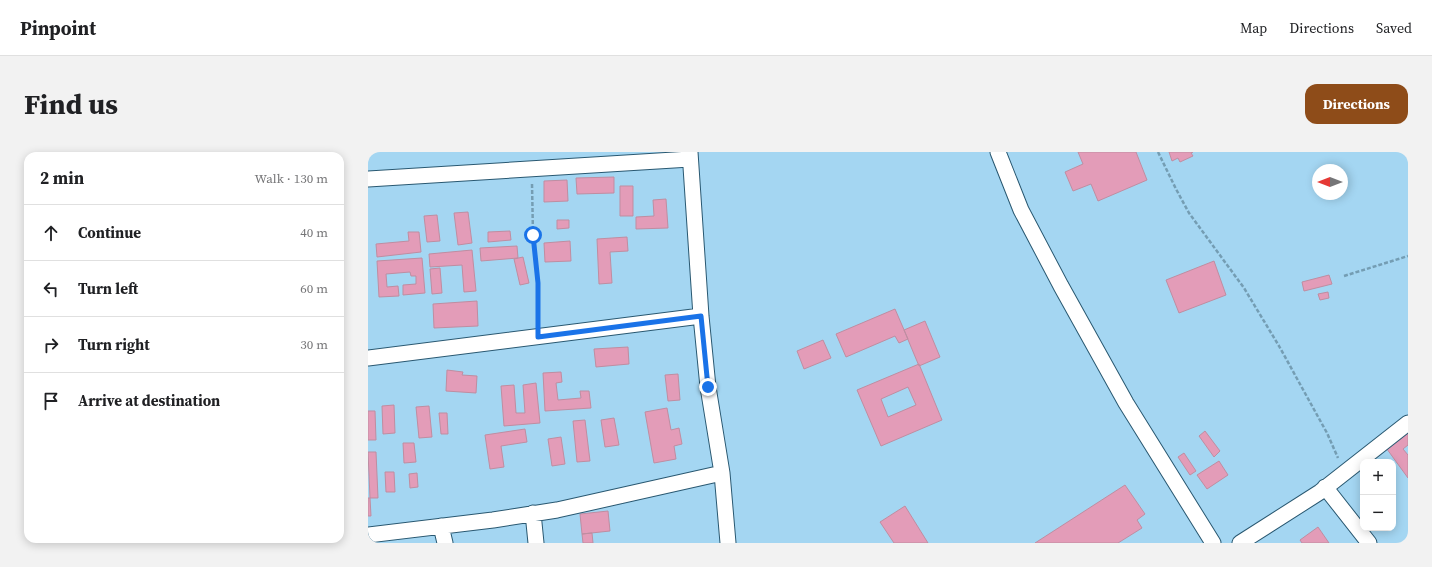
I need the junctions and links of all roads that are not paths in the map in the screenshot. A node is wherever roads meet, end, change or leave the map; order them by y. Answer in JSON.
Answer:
{"nodes":[{"id":1,"x":998,"y":152,"type":"edge"},
{"id":2,"x":690,"y":156,"type":"edge"},
{"id":3,"x":368,"y":179,"type":"edge"},
{"id":4,"x":701,"y":316,"type":"junction"},
{"id":5,"x":368,"y":358,"type":"edge"},
{"id":6,"x":1408,"y":423,"type":"edge"},
{"id":7,"x":722,"y":473,"type":"junction"},
{"id":8,"x":1325,"y":487,"type":"junction"},
{"id":9,"x":533,"y":513,"type":"junction"},
{"id":10,"x":441,"y":526,"type":"junction"},
{"id":11,"x":368,"y":535,"type":"edge"},
{"id":12,"x":445,"y":543,"type":"edge"},
{"id":13,"x":536,"y":543,"type":"edge"},
{"id":14,"x":728,"y":543,"type":"edge"},
{"id":15,"x":1213,"y":543,"type":"edge"},
{"id":16,"x":1240,"y":543,"type":"edge"},
{"id":17,"x":1369,"y":543,"type":"edge"}],
"edges":[{"from":1,"to":15,"type":"street"},
{"from":2,"to":3,"type":"street"},
{"from":2,"to":4,"type":"street"},
{"from":4,"to":5,"type":"street"},
{"from":4,"to":7,"type":"street"},
{"from":6,"to":8,"type":"street"},
{"from":7,"to":9,"type":"street"},
{"from":7,"to":14,"type":"street"},
{"from":8,"to":16,"type":"street"},
{"from":8,"to":17,"type":"street"},
{"from":9,"to":10,"type":"street"},
{"from":9,"to":13,"type":"street"},
{"from":10,"to":11,"type":"street"},
{"from":10,"to":12,"type":"street"}]}
